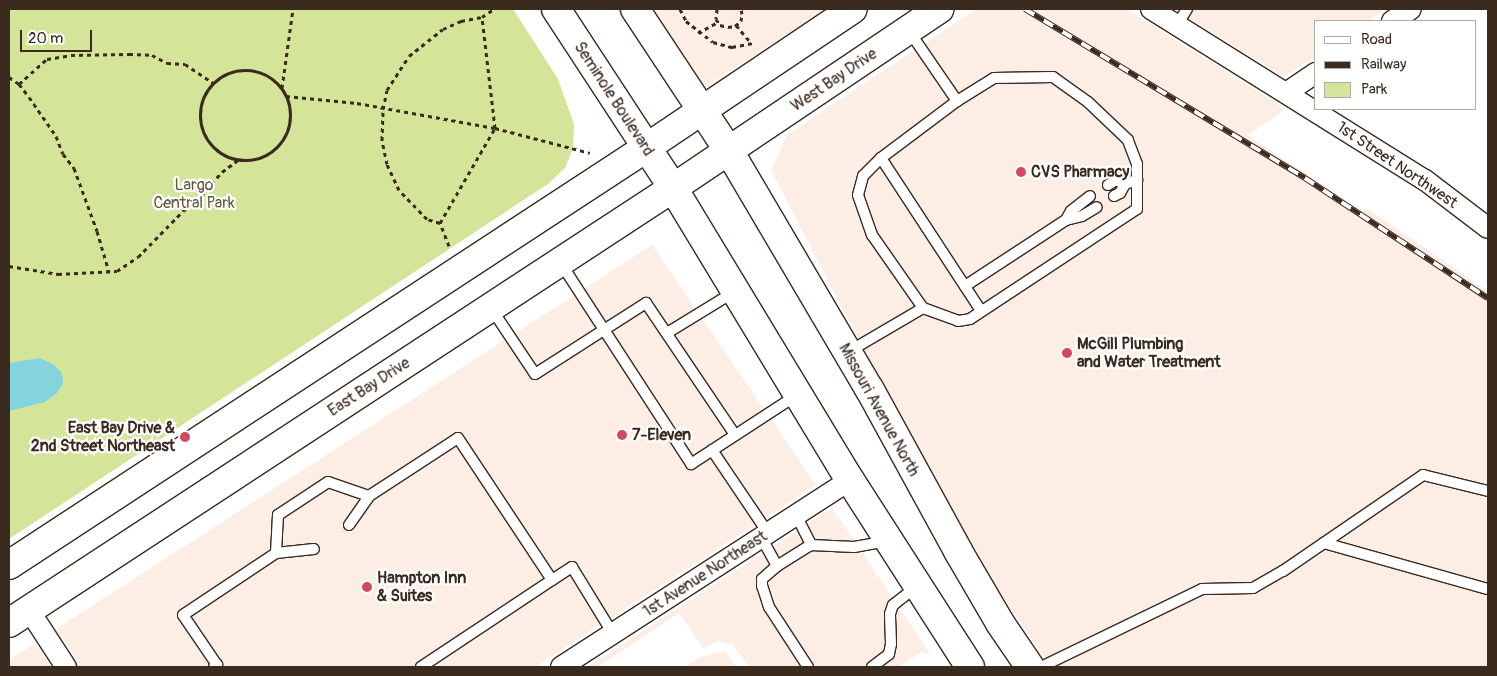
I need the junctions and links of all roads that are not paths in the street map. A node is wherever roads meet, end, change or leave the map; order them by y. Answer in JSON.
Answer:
{"nodes":[{"id":1,"x":556,"y":9,"type":"edge"},
{"id":2,"x":635,"y":9,"type":"edge"},
{"id":3,"x":853,"y":9,"type":"edge"},
{"id":4,"x":939,"y":9,"type":"edge"},
{"id":5,"x":1150,"y":9,"type":"edge"},
{"id":6,"x":1411,"y":9,"type":"edge"},
{"id":7,"x":1182,"y":17,"type":"edge"},
{"id":8,"x":1394,"y":20,"type":"edge"},
{"id":9,"x":908,"y":29,"type":"junction"},
{"id":10,"x":1314,"y":74,"type":"edge"},
{"id":11,"x":1286,"y":93,"type":"junction"},
{"id":12,"x":957,"y":101,"type":"junction"},
{"id":13,"x":701,"y":110,"type":"junction"},
{"id":14,"x":646,"y":148,"type":"junction"},
{"id":15,"x":729,"y":151,"type":"junction"},
{"id":16,"x":881,"y":158,"type":"junction"},
{"id":17,"x":1137,"y":180,"type":"junction"},
{"id":18,"x":1125,"y":184,"type":"junction"},
{"id":19,"x":1108,"y":185,"type":"dead end"},
{"id":20,"x":673,"y":188,"type":"junction"},
{"id":21,"x":1090,"y":196,"type":"dead end"},
{"id":22,"x":1114,"y":196,"type":"dead end"},
{"id":23,"x":1097,"y":207,"type":"dead end"},
{"id":24,"x":1066,"y":220,"type":"junction"},
{"id":25,"x":1488,"y":228,"type":"edge"},
{"id":26,"x":560,"y":262,"type":"junction"},
{"id":27,"x":965,"y":286,"type":"junction"},
{"id":28,"x":737,"y":290,"type":"junction"},
{"id":29,"x":491,"y":307,"type":"junction"},
{"id":30,"x":923,"y":308,"type":"junction"},
{"id":31,"x":981,"y":311,"type":"junction"},
{"id":32,"x":604,"y":330,"type":"junction"},
{"id":33,"x":667,"y":333,"type":"junction"},
{"id":34,"x":847,"y":352,"type":"junction"},
{"id":35,"x":798,"y":394,"type":"junction"},
{"id":36,"x":735,"y":435,"type":"junction"},
{"id":37,"x":712,"y":450,"type":"junction"},
{"id":38,"x":850,"y":480,"type":"junction"},
{"id":39,"x":1488,"y":491,"type":"edge"},
{"id":40,"x":369,"y":496,"type":"junction"},
{"id":41,"x":796,"y":515,"type":"junction"},
{"id":42,"x":349,"y":524,"type":"dead end"},
{"id":43,"x":765,"y":535,"type":"junction"},
{"id":44,"x":889,"y":541,"type":"junction"},
{"id":45,"x":1324,"y":543,"type":"junction"},
{"id":46,"x":811,"y":545,"type":"junction"},
{"id":47,"x":314,"y":549,"type":"dead end"},
{"id":48,"x":276,"y":553,"type":"junction"},
{"id":49,"x":9,"y":565,"type":"edge"},
{"id":50,"x":777,"y":566,"type":"junction"},
{"id":51,"x":552,"y":580,"type":"junction"},
{"id":52,"x":917,"y":586,"type":"junction"},
{"id":53,"x":1488,"y":589,"type":"edge"},
{"id":54,"x":19,"y":616,"type":"edge"},
{"id":55,"x":612,"y":634,"type":"junction"},
{"id":56,"x":66,"y":667,"type":"edge"},
{"id":57,"x":216,"y":667,"type":"edge"},
{"id":58,"x":420,"y":667,"type":"edge"},
{"id":59,"x":561,"y":667,"type":"edge"},
{"id":60,"x":808,"y":667,"type":"edge"},
{"id":61,"x":872,"y":667,"type":"edge"},
{"id":62,"x":970,"y":667,"type":"edge"},
{"id":63,"x":1030,"y":667,"type":"edge"},
{"id":64,"x":1041,"y":667,"type":"edge"}],
"edges":[{"from":1,"to":14,"type":"main road","name":"Seminole Boulevard"},
{"from":2,"to":13,"type":"main road"},
{"from":3,"to":13,"type":"main road"},
{"from":4,"to":9,"type":"main road","name":"West Bay Drive"},
{"from":5,"to":7,"type":"street","name":"1st Street Northwest"},
{"from":6,"to":8,"type":"street"},
{"from":7,"to":11,"type":"street","name":"1st Street Northwest"},
{"from":9,"to":12,"type":"lane"},
{"from":9,"to":15,"type":"main road","name":"West Bay Drive"},
{"from":10,"to":11,"type":"street"},
{"from":11,"to":25,"type":"street","name":"1st Street Northwest"},
{"from":12,"to":16,"type":"lane"},
{"from":12,"to":17,"type":"lane"},
{"from":13,"to":14,"type":"main road"},
{"from":13,"to":15,"type":"main road"},
{"from":14,"to":20,"type":"main road","name":"Seminole Boulevard"},
{"from":14,"to":49,"type":"main road"},
{"from":15,"to":20,"type":"main road","name":"East Bay Drive"},
{"from":15,"to":34,"type":"main road","name":"Missouri Avenue North"},
{"from":16,"to":27,"type":"lane"},
{"from":16,"to":30,"type":"lane"},
{"from":17,"to":18,"type":"lane"},
{"from":17,"to":31,"type":"lane"},
{"from":18,"to":19,"type":"lane"},
{"from":18,"to":22,"type":"lane"},
{"from":20,"to":26,"type":"main road","name":"East Bay Drive"},
{"from":20,"to":28,"type":"main road"},
{"from":21,"to":24,"type":"lane"},
{"from":23,"to":24,"type":"lane"},
{"from":24,"to":27,"type":"lane"},
{"from":26,"to":29,"type":"main road","name":"East Bay Drive"},
{"from":26,"to":32,"type":"lane"},
{"from":27,"to":31,"type":"lane"},
{"from":28,"to":33,"type":"lane"},
{"from":28,"to":35,"type":"main road"},
{"from":29,"to":32,"type":"lane"},
{"from":29,"to":54,"type":"main road","name":"East Bay Drive"},
{"from":30,"to":31,"type":"lane"},
{"from":30,"to":34,"type":"lane"},
{"from":32,"to":33,"type":"lane"},
{"from":32,"to":37,"type":"lane"},
{"from":33,"to":36,"type":"lane"},
{"from":34,"to":63,"type":"main road","name":"Missouri Avenue North"},
{"from":35,"to":36,"type":"lane"},
{"from":35,"to":38,"type":"main road"},
{"from":36,"to":37,"type":"lane"},
{"from":37,"to":43,"type":"lane"},
{"from":38,"to":41,"type":"street","name":"1st Avenue Northeast"},
{"from":38,"to":44,"type":"main road"},
{"from":39,"to":45,"type":"lane"},
{"from":40,"to":42,"type":"lane"},
{"from":40,"to":48,"type":"lane"},
{"from":40,"to":51,"type":"lane"},
{"from":41,"to":43,"type":"street","name":"1st Avenue Northeast"},
{"from":41,"to":46,"type":"lane"},
{"from":43,"to":50,"type":"lane"},
{"from":43,"to":55,"type":"street","name":"1st Avenue Northeast"},
{"from":44,"to":46,"type":"lane"},
{"from":44,"to":52,"type":"main road"},
{"from":45,"to":53,"type":"lane"},
{"from":45,"to":64,"type":"lane"},
{"from":46,"to":50,"type":"lane"},
{"from":47,"to":48,"type":"lane"},
{"from":48,"to":57,"type":"lane"},
{"from":50,"to":60,"type":"lane"},
{"from":51,"to":55,"type":"lane"},
{"from":51,"to":58,"type":"lane"},
{"from":52,"to":61,"type":"lane"},
{"from":52,"to":62,"type":"main road"},
{"from":54,"to":56,"type":"street"},
{"from":55,"to":59,"type":"street","name":"1st Avenue Northeast"}]}
